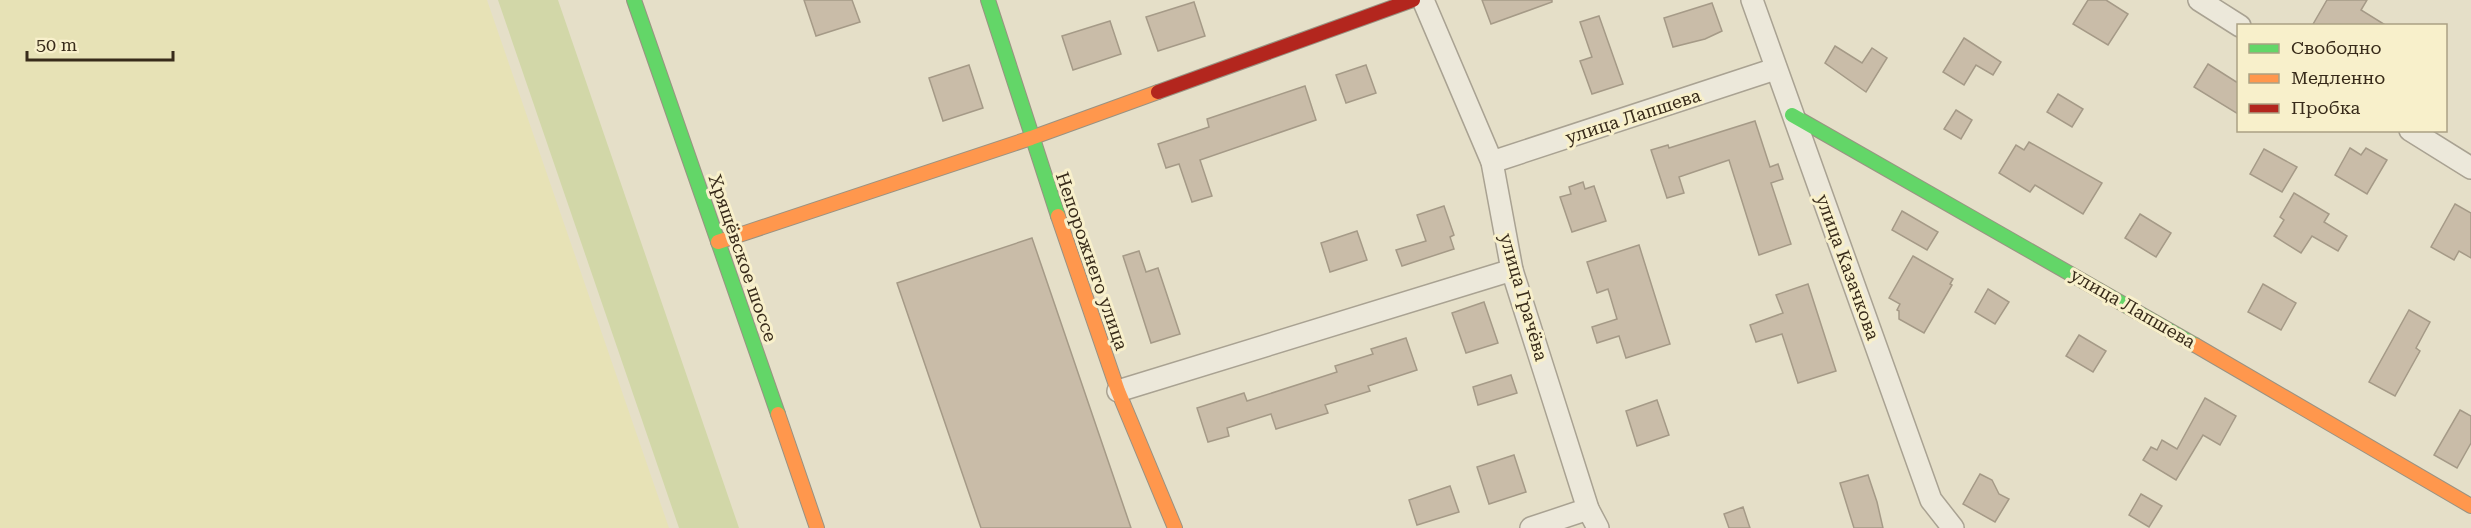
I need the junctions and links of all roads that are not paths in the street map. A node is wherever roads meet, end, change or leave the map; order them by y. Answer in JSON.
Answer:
{"nodes":[{"id":1,"x":634,"y":0,"type":"edge"},
{"id":2,"x":988,"y":0,"type":"edge"},
{"id":3,"x":1413,"y":0,"type":"edge"},
{"id":4,"x":1423,"y":0,"type":"edge"},
{"id":5,"x":1752,"y":0,"type":"edge"},
{"id":6,"x":2199,"y":0,"type":"edge"},
{"id":7,"x":2237,"y":24,"type":"edge"},
{"id":8,"x":1775,"y":69,"type":"junction"},
{"id":9,"x":1792,"y":115,"type":"junction"},
{"id":10,"x":2413,"y":132,"type":"edge"},
{"id":11,"x":1031,"y":138,"type":"junction"},
{"id":12,"x":1492,"y":162,"type":"junction"},
{"id":13,"x":2471,"y":168,"type":"edge"},
{"id":14,"x":718,"y":242,"type":"junction"},
{"id":15,"x":1512,"y":270,"type":"junction"},
{"id":16,"x":1118,"y":391,"type":"junction"},
{"id":17,"x":2471,"y":506,"type":"edge"},
{"id":18,"x":1593,"y":519,"type":"edge"},
{"id":19,"x":817,"y":528,"type":"edge"},
{"id":20,"x":1175,"y":528,"type":"edge"},
{"id":21,"x":1531,"y":528,"type":"edge"},
{"id":22,"x":1953,"y":528,"type":"edge"}],
"edges":[{"from":1,"to":14,"type":"street","name":"Хрящёвское шоссе"},
{"from":2,"to":11,"type":"street","name":"Непорожнего улица"},
{"from":3,"to":11,"type":"street"},
{"from":4,"to":12,"type":"street","name":"улица Грачёва"},
{"from":5,"to":8,"type":"street","name":"улица Казачкова"},
{"from":6,"to":7,"type":"street"},
{"from":8,"to":9,"type":"street","name":"улица Казачкова"},
{"from":8,"to":12,"type":"street","name":"улица Лапшева"},
{"from":9,"to":17,"type":"street","name":"улица Лапшева"},
{"from":9,"to":22,"type":"street","name":"улица Казачкова"},
{"from":10,"to":13,"type":"street"},
{"from":11,"to":14,"type":"street"},
{"from":11,"to":16,"type":"street","name":"Непорожнего улица"},
{"from":12,"to":15,"type":"street","name":"улица Грачёва"},
{"from":14,"to":19,"type":"street","name":"Хрящёвское шоссе"},
{"from":15,"to":16,"type":"street"},
{"from":15,"to":18,"type":"street","name":"улица Грачёва"},
{"from":16,"to":20,"type":"street","name":"Непорожнего улица"},
{"from":18,"to":21,"type":"street"}]}
